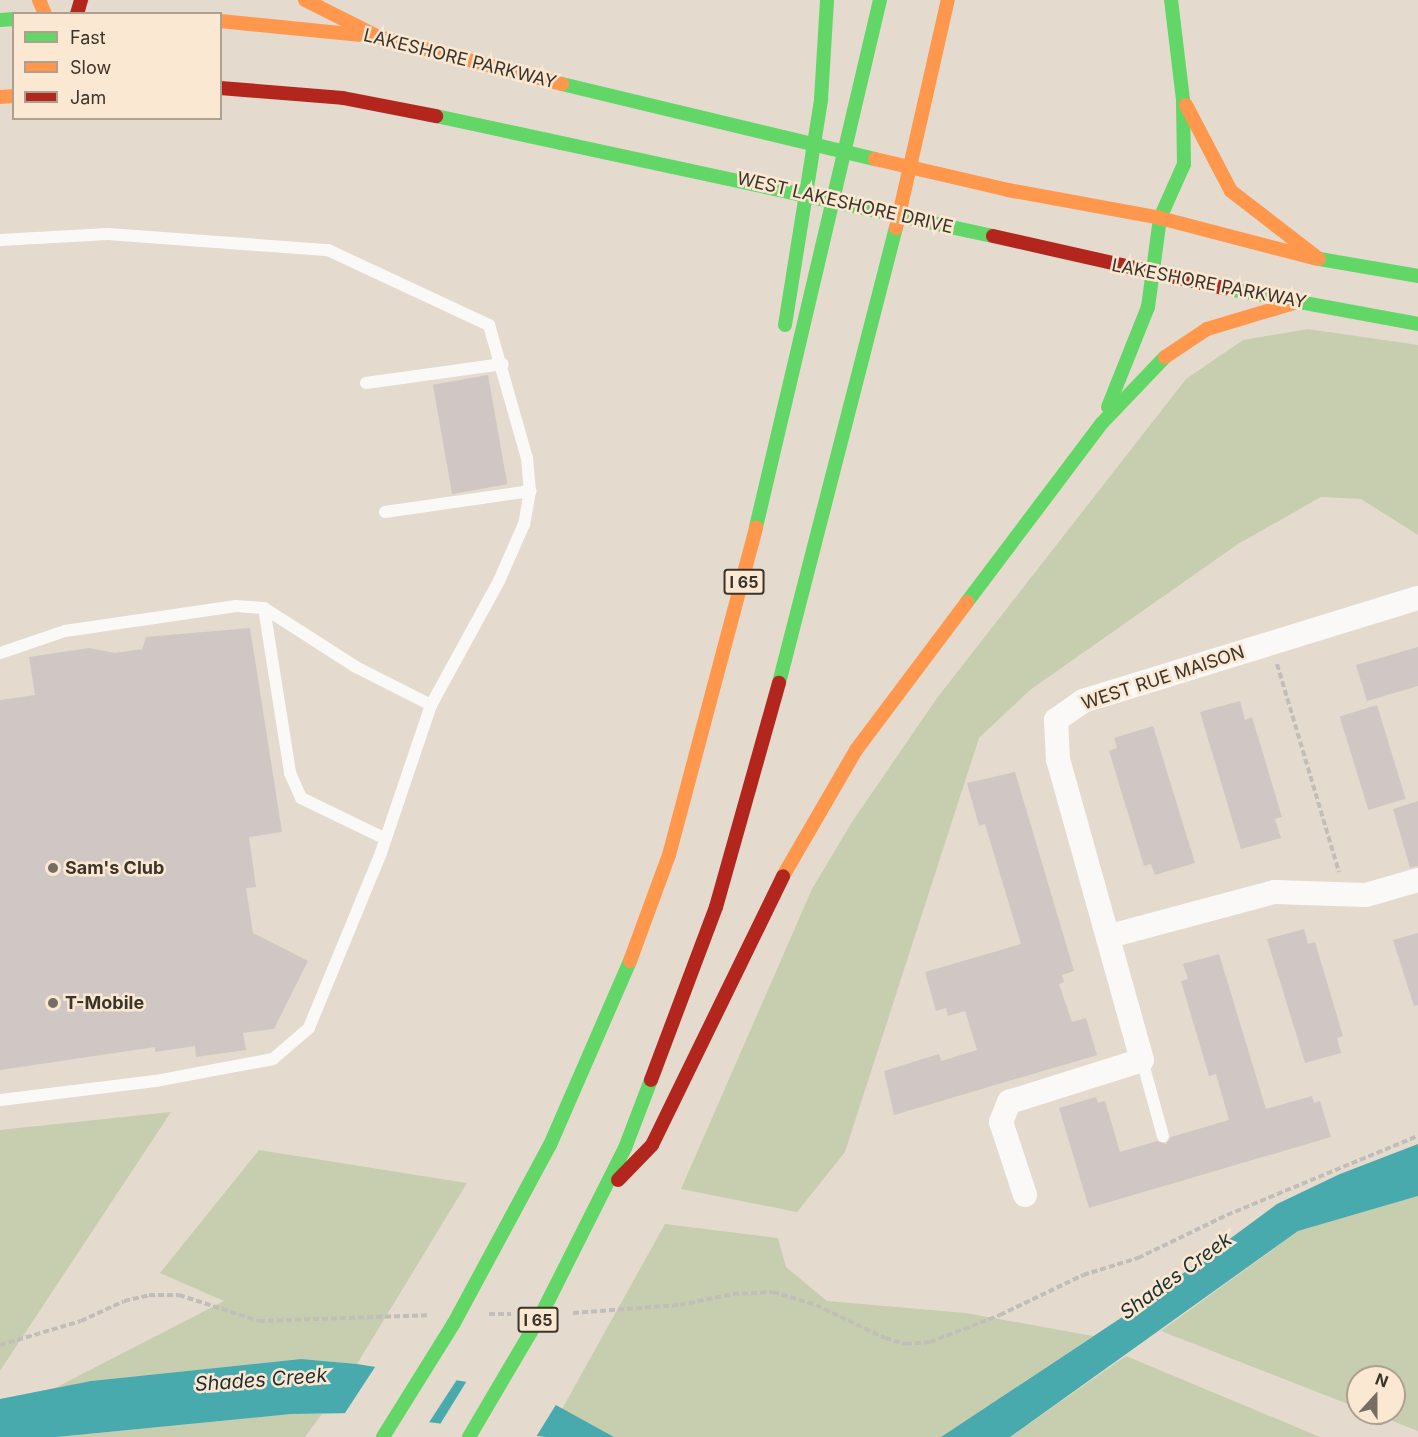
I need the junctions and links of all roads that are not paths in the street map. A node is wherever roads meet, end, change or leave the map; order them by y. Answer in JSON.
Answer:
{"nodes":[{"id":1,"x":305,"y":0,"type":"edge"},
{"id":2,"x":827,"y":0,"type":"edge"},
{"id":3,"x":880,"y":0,"type":"edge"},
{"id":4,"x":948,"y":0,"type":"edge"},
{"id":5,"x":1172,"y":0,"type":"edge"},
{"id":6,"x":222,"y":21,"type":"edge"},
{"id":7,"x":379,"y":37,"type":"junction"},
{"id":8,"x":222,"y":88,"type":"edge"},
{"id":9,"x":1183,"y":100,"type":"junction"},
{"id":10,"x":1160,"y":218,"type":"junction"},
{"id":11,"x":1001,"y":238,"type":"joint"},
{"id":12,"x":0,"y":240,"type":"edge"},
{"id":13,"x":1319,"y":259,"type":"junction"},
{"id":14,"x":1152,"y":275,"type":"junction"},
{"id":15,"x":1418,"y":276,"type":"edge"},
{"id":16,"x":1296,"y":302,"type":"junction"},
{"id":17,"x":1418,"y":324,"type":"edge"},
{"id":18,"x":503,"y":364,"type":"junction"},
{"id":19,"x":366,"y":383,"type":"dead end"},
{"id":20,"x":1102,"y":423,"type":"junction"},
{"id":21,"x":530,"y":491,"type":"junction"},
{"id":22,"x":762,"y":499,"type":"junction"},
{"id":23,"x":386,"y":512,"type":"dead end"},
{"id":24,"x":1418,"y":598,"type":"edge"},
{"id":25,"x":264,"y":608,"type":"junction"},
{"id":26,"x":0,"y":653,"type":"edge"},
{"id":27,"x":431,"y":705,"type":"junction"},
{"id":28,"x":386,"y":839,"type":"junction"},
{"id":29,"x":1418,"y":880,"type":"edge"},
{"id":30,"x":1110,"y":936,"type":"junction"},
{"id":31,"x":1142,"y":1060,"type":"junction"},
{"id":32,"x":0,"y":1100,"type":"edge"},
{"id":33,"x":1163,"y":1136,"type":"dead end"},
{"id":34,"x":1025,"y":1195,"type":"dead end"},
{"id":35,"x":600,"y":1199,"type":"junction"},
{"id":36,"x":383,"y":1437,"type":"edge"},
{"id":37,"x":469,"y":1437,"type":"edge"}],
"edges":[{"from":1,"to":7,"type":"main road"},
{"from":2,"to":22,"type":"main road"},
{"from":3,"to":22,"type":"main road","number":"I 65"},
{"from":4,"to":35,"type":"main road","number":"I 65"},
{"from":5,"to":9,"type":"main road"},
{"from":6,"to":7,"type":"main road","name":"LAKESHORE PARKWAY"},
{"from":7,"to":10,"type":"main road","name":"LAKESHORE PARKWAY"},
{"from":8,"to":11,"type":"main road","name":"WEST LAKESHORE DRIVE"},
{"from":9,"to":10,"type":"main road"},
{"from":9,"to":13,"type":"main road"},
{"from":10,"to":13,"type":"main road"},
{"from":10,"to":14,"type":"main road"},
{"from":11,"to":14,"type":"main road","name":"LAKESHORE PARKWAY"},
{"from":12,"to":18,"type":"lane"},
{"from":13,"to":15,"type":"main road"},
{"from":14,"to":16,"type":"main road","name":"LAKESHORE PARKWAY"},
{"from":14,"to":20,"type":"main road"},
{"from":16,"to":17,"type":"main road","name":"LAKESHORE PARKWAY"},
{"from":16,"to":20,"type":"main road"},
{"from":18,"to":19,"type":"lane"},
{"from":18,"to":21,"type":"lane"},
{"from":20,"to":35,"type":"main road"},
{"from":21,"to":23,"type":"lane"},
{"from":21,"to":27,"type":"lane"},
{"from":22,"to":36,"type":"main road","number":"I 65"},
{"from":24,"to":30,"type":"street","name":"WEST RUE MAISON"},
{"from":25,"to":26,"type":"lane"},
{"from":25,"to":27,"type":"lane"},
{"from":25,"to":28,"type":"lane"},
{"from":27,"to":28,"type":"lane"},
{"from":28,"to":32,"type":"lane"},
{"from":29,"to":30,"type":"street"},
{"from":30,"to":31,"type":"street","name":"WEST RUE MAISON"},
{"from":31,"to":33,"type":"lane"},
{"from":31,"to":34,"type":"street"},
{"from":35,"to":37,"type":"main road","number":"I 65"}]}
